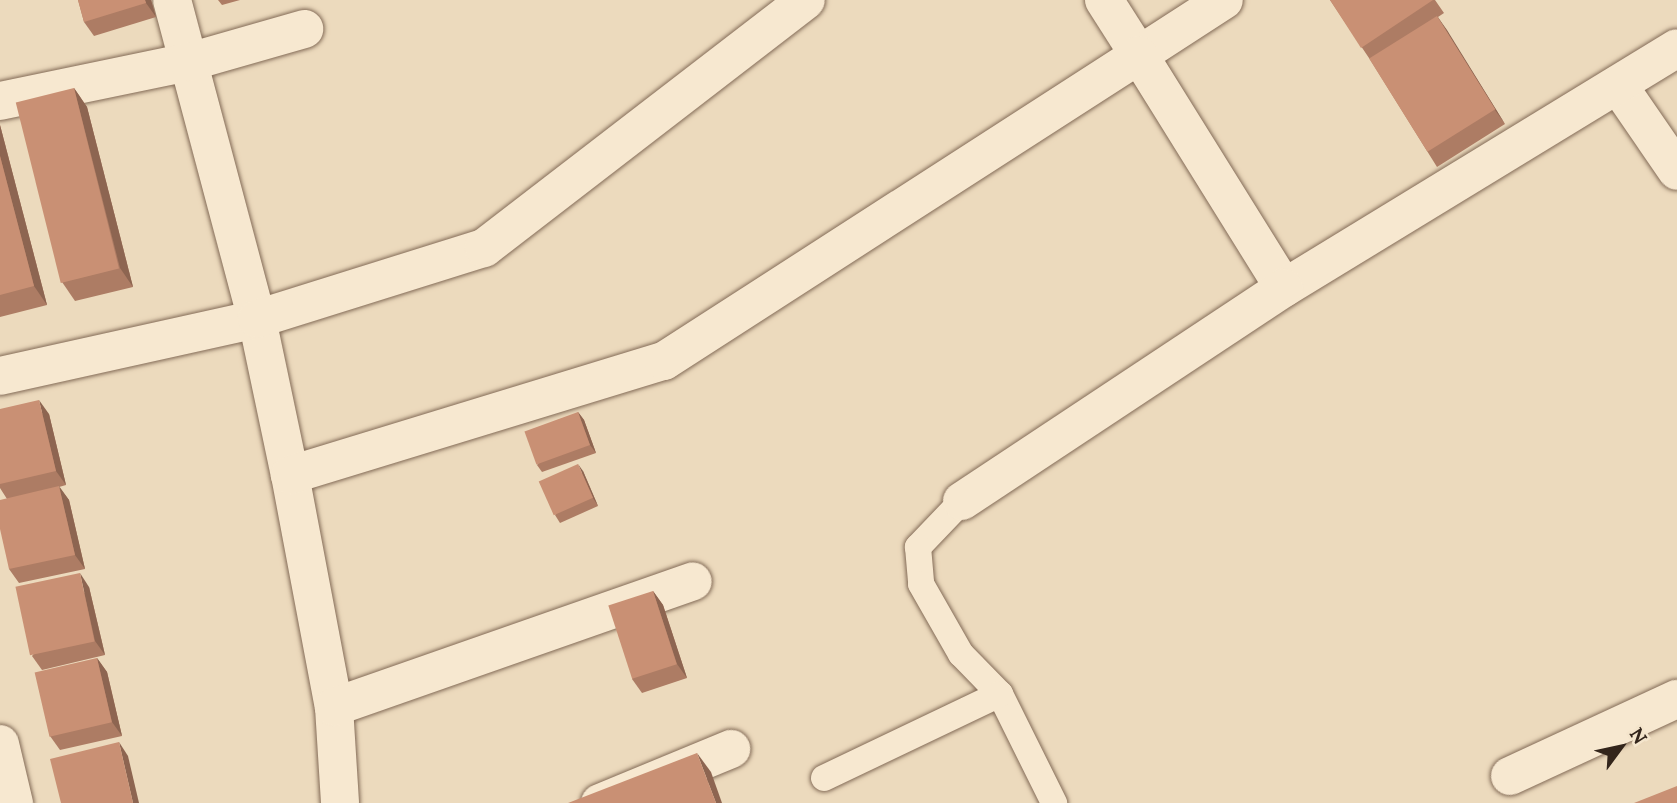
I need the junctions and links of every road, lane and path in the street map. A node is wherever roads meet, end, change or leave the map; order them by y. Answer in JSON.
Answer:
{"nodes":[{"id":1,"x":172,"y":0,"type":"edge"},
{"id":2,"x":806,"y":0,"type":"edge"},
{"id":3,"x":1104,"y":0,"type":"edge"},
{"id":4,"x":1224,"y":0,"type":"edge"},
{"id":5,"x":304,"y":29,"type":"dead end"},
{"id":6,"x":1677,"y":48,"type":"edge"},
{"id":7,"x":1139,"y":55,"type":"junction"},
{"id":8,"x":189,"y":62,"type":"junction"},
{"id":9,"x":1618,"y":85,"type":"junction"},
{"id":10,"x":0,"y":101,"type":"edge"},
{"id":11,"x":1677,"y":171,"type":"edge"},
{"id":12,"x":1284,"y":288,"type":"junction"},
{"id":13,"x":257,"y":318,"type":"junction"},
{"id":14,"x":0,"y":376,"type":"edge"},
{"id":15,"x":290,"y":475,"type":"junction"},
{"id":16,"x":962,"y":501,"type":"joint"},
{"id":17,"x":693,"y":581,"type":"dead end"},
{"id":18,"x":1000,"y":694,"type":"junction"},
{"id":19,"x":1677,"y":699,"type":"edge"},
{"id":20,"x":334,"y":707,"type":"junction"},
{"id":21,"x":0,"y":744,"type":"edge"},
{"id":22,"x":731,"y":749,"type":"dead end"},
{"id":23,"x":1510,"y":776,"type":"dead end"},
{"id":24,"x":824,"y":778,"type":"dead end"},
{"id":25,"x":14,"y":803,"type":"edge"},
{"id":26,"x":340,"y":803,"type":"edge"},
{"id":27,"x":600,"y":803,"type":"edge"},
{"id":28,"x":1054,"y":803,"type":"edge"}],
"edges":[{"from":1,"to":8,"type":"street"},
{"from":2,"to":13,"type":"street"},
{"from":3,"to":7,"type":"street"},
{"from":4,"to":7,"type":"street"},
{"from":5,"to":8,"type":"street"},
{"from":6,"to":9,"type":"street"},
{"from":7,"to":12,"type":"street"},
{"from":7,"to":15,"type":"street"},
{"from":8,"to":10,"type":"street"},
{"from":8,"to":13,"type":"street"},
{"from":9,"to":11,"type":"street"},
{"from":9,"to":12,"type":"street"},
{"from":12,"to":16,"type":"street"},
{"from":13,"to":14,"type":"street"},
{"from":13,"to":15,"type":"street"},
{"from":15,"to":20,"type":"street"},
{"from":16,"to":18,"type":"lane"},
{"from":17,"to":20,"type":"street"},
{"from":18,"to":24,"type":"lane"},
{"from":18,"to":28,"type":"lane"},
{"from":19,"to":23,"type":"street"},
{"from":20,"to":26,"type":"street"},
{"from":21,"to":25,"type":"street"},
{"from":22,"to":27,"type":"street"}]}
